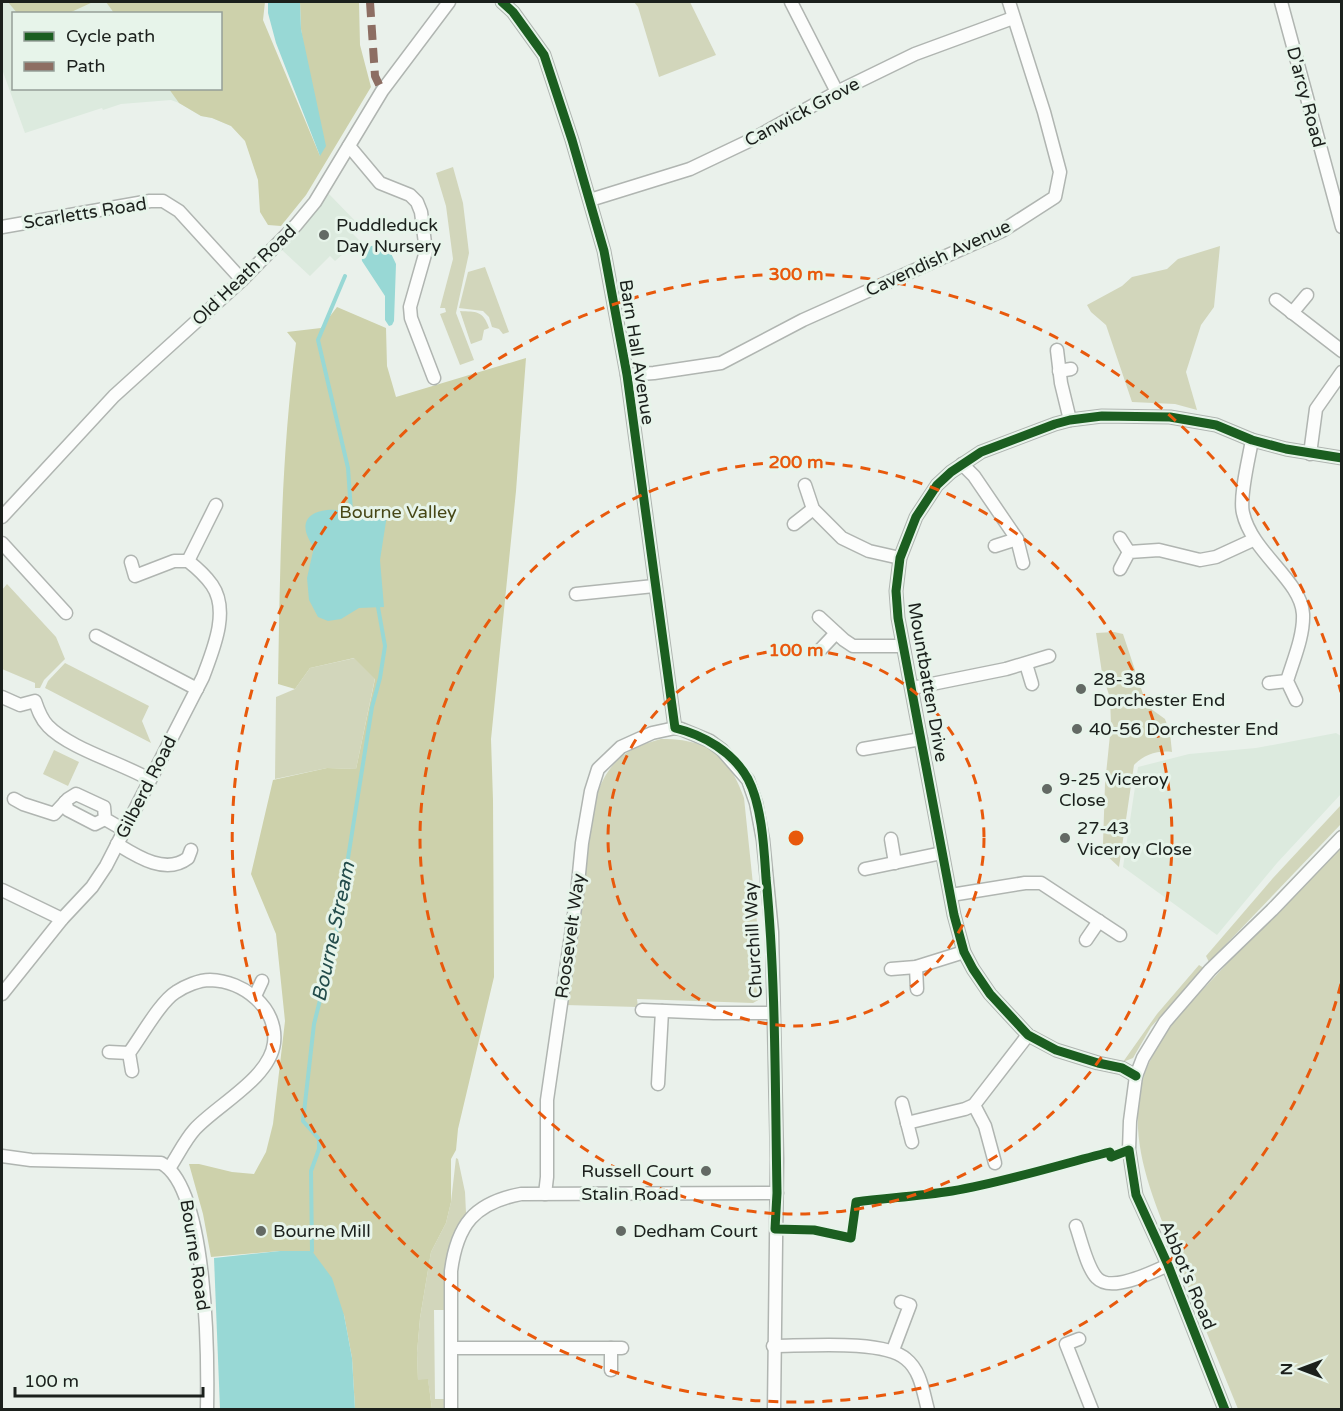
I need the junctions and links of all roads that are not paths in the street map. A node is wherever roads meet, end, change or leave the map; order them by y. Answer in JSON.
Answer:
{"nodes":[{"id":1,"x":449,"y":2,"type":"edge"},
{"id":2,"x":502,"y":2,"type":"edge"},
{"id":3,"x":791,"y":2,"type":"edge"},
{"id":4,"x":1009,"y":2,"type":"edge"},
{"id":5,"x":1281,"y":2,"type":"edge"},
{"id":6,"x":1013,"y":18,"type":"junction"},
{"id":7,"x":837,"y":92,"type":"junction"},
{"id":8,"x":348,"y":146,"type":"junction"},
{"id":9,"x":590,"y":200,"type":"junction"},
{"id":10,"x":2,"y":227,"type":"edge"},
{"id":11,"x":1341,"y":227,"type":"edge"},
{"id":12,"x":242,"y":280,"type":"junction"},
{"id":13,"x":1307,"y":295,"type":"dead end"},
{"id":14,"x":1276,"y":300,"type":"dead end"},
{"id":15,"x":1292,"y":313,"type":"junction"},
{"id":16,"x":1056,"y":350,"type":"dead end"},
{"id":17,"x":1341,"y":351,"type":"edge"},
{"id":18,"x":1341,"y":372,"type":"edge"},
{"id":19,"x":627,"y":375,"type":"junction"},
{"id":20,"x":434,"y":378,"type":"dead end"},
{"id":21,"x":1070,"y":420,"type":"junction"},
{"id":22,"x":1252,"y":440,"type":"junction"},
{"id":23,"x":1310,"y":454,"type":"junction"},
{"id":24,"x":1341,"y":458,"type":"edge"},
{"id":25,"x":962,"y":464,"type":"junction"},
{"id":26,"x":805,"y":485,"type":"dead end"},
{"id":27,"x":216,"y":505,"type":"dead end"},
{"id":28,"x":813,"y":509,"type":"junction"},
{"id":29,"x":2,"y":517,"type":"edge"},
{"id":30,"x":794,"y":524,"type":"dead end"},
{"id":31,"x":1017,"y":538,"type":"junction"},
{"id":32,"x":1120,"y":538,"type":"dead end"},
{"id":33,"x":1253,"y":540,"type":"junction"},
{"id":34,"x":2,"y":543,"type":"edge"},
{"id":35,"x":995,"y":546,"type":"dead end"},
{"id":36,"x":1129,"y":552,"type":"junction"},
{"id":37,"x":900,"y":558,"type":"junction"},
{"id":38,"x":188,"y":561,"type":"junction"},
{"id":39,"x":131,"y":562,"type":"dead end"},
{"id":40,"x":1023,"y":562,"type":"dead end"},
{"id":41,"x":1120,"y":569,"type":"dead end"},
{"id":42,"x":654,"y":586,"type":"junction"},
{"id":43,"x":576,"y":594,"type":"dead end"},
{"id":44,"x":66,"y":613,"type":"dead end"},
{"id":45,"x":819,"y":617,"type":"dead end"},
{"id":46,"x":836,"y":633,"type":"junction"},
{"id":47,"x":96,"y":636,"type":"dead end"},
{"id":48,"x":903,"y":646,"type":"junction"},
{"id":49,"x":821,"y":650,"type":"dead end"},
{"id":50,"x":1048,"y":656,"type":"dead end"},
{"id":51,"x":1026,"y":664,"type":"junction"},
{"id":52,"x":1287,"y":681,"type":"junction"},
{"id":53,"x":1269,"y":683,"type":"dead end"},
{"id":54,"x":1032,"y":684,"type":"dead end"},
{"id":55,"x":912,"y":688,"type":"junction"},
{"id":56,"x":196,"y":689,"type":"junction"},
{"id":57,"x":2,"y":697,"type":"edge"},
{"id":58,"x":1296,"y":700,"type":"dead end"},
{"id":59,"x":675,"y":728,"type":"junction"},
{"id":60,"x":921,"y":739,"type":"junction"},
{"id":61,"x":863,"y":749,"type":"dead end"},
{"id":62,"x":149,"y":779,"type":"junction"},
{"id":63,"x":14,"y":799,"type":"dead end"},
{"id":64,"x":65,"y":802,"type":"junction"},
{"id":65,"x":105,"y":819,"type":"junction"},
{"id":66,"x":124,"y":830,"type":"junction"},
{"id":67,"x":1341,"y":837,"type":"edge"},
{"id":68,"x":891,"y":839,"type":"dead end"},
{"id":69,"x":117,"y":844,"type":"junction"},
{"id":70,"x":191,"y":850,"type":"dead end"},
{"id":71,"x":942,"y":854,"type":"junction"},
{"id":72,"x":895,"y":863,"type":"junction"},
{"id":73,"x":865,"y":869,"type":"dead end"},
{"id":74,"x":2,"y":890,"type":"edge"},
{"id":75,"x":951,"y":895,"type":"junction"},
{"id":76,"x":62,"y":919,"type":"junction"},
{"id":77,"x":1099,"y":921,"type":"junction"},
{"id":78,"x":1120,"y":935,"type":"dead end"},
{"id":79,"x":1086,"y":940,"type":"dead end"},
{"id":80,"x":964,"y":952,"type":"junction"},
{"id":81,"x":916,"y":967,"type":"junction"},
{"id":82,"x":891,"y":969,"type":"dead end"},
{"id":83,"x":262,"y":981,"type":"dead end"},
{"id":84,"x":917,"y":989,"type":"dead end"},
{"id":85,"x":2,"y":994,"type":"edge"},
{"id":86,"x":255,"y":996,"type":"junction"},
{"id":87,"x":642,"y":1010,"type":"dead end"},
{"id":88,"x":662,"y":1011,"type":"junction"},
{"id":89,"x":773,"y":1012,"type":"junction"},
{"id":90,"x":1028,"y":1035,"type":"junction"},
{"id":91,"x":109,"y":1053,"type":"dead end"},
{"id":92,"x":129,"y":1053,"type":"junction"},
{"id":93,"x":132,"y":1071,"type":"dead end"},
{"id":94,"x":1136,"y":1076,"type":"junction"},
{"id":95,"x":658,"y":1084,"type":"dead end"},
{"id":96,"x":902,"y":1103,"type":"dead end"},
{"id":97,"x":974,"y":1105,"type":"junction"},
{"id":98,"x":907,"y":1123,"type":"junction"},
{"id":99,"x":912,"y":1142,"type":"dead end"},
{"id":100,"x":2,"y":1156,"type":"edge"},
{"id":101,"x":995,"y":1163,"type":"dead end"},
{"id":102,"x":170,"y":1167,"type":"junction"},
{"id":103,"x":777,"y":1193,"type":"junction"},
{"id":104,"x":545,"y":1194,"type":"junction"},
{"id":105,"x":1076,"y":1226,"type":"dead end"},
{"id":106,"x":1168,"y":1265,"type":"junction"},
{"id":107,"x":911,"y":1306,"type":"dead end"},
{"id":108,"x":1079,"y":1339,"type":"dead end"},
{"id":109,"x":773,"y":1346,"type":"junction"},
{"id":110,"x":453,"y":1348,"type":"junction"},
{"id":111,"x":893,"y":1350,"type":"junction"},
{"id":112,"x":611,"y":1370,"type":"dead end"},
{"id":113,"x":207,"y":1410,"type":"edge"},
{"id":114,"x":452,"y":1410,"type":"edge"},
{"id":115,"x":774,"y":1410,"type":"edge"},
{"id":116,"x":928,"y":1410,"type":"edge"},
{"id":117,"x":1092,"y":1410,"type":"edge"},
{"id":118,"x":1226,"y":1410,"type":"edge"}],
"edges":[{"from":1,"to":8,"type":"street","name":"Old Heath Road"},
{"from":2,"to":9,"type":"street","name":"Barn Hall Avenue"},
{"from":3,"to":7,"type":"street"},
{"from":4,"to":6,"type":"street","name":"Cavendish Avenue"},
{"from":5,"to":11,"type":"street","name":"D'arcy Road"},
{"from":6,"to":7,"type":"street","name":"Canwick Grove"},
{"from":6,"to":19,"type":"street","name":"Cavendish Avenue"},
{"from":7,"to":9,"type":"street","name":"Canwick Grove"},
{"from":8,"to":12,"type":"street","name":"Old Heath Road"},
{"from":8,"to":20,"type":"street"},
{"from":9,"to":19,"type":"street","name":"Barn Hall Avenue"},
{"from":10,"to":12,"type":"street","name":"Scarletts Road"},
{"from":12,"to":29,"type":"street","name":"Old Heath Road"},
{"from":13,"to":15,"type":"street"},
{"from":14,"to":15,"type":"street"},
{"from":15,"to":17,"type":"street"},
{"from":16,"to":21,"type":"street"},
{"from":18,"to":23,"type":"street"},
{"from":19,"to":42,"type":"street","name":"Barn Hall Avenue"},
{"from":21,"to":22,"type":"street","name":"Mountbatten Drive"},
{"from":21,"to":25,"type":"street","name":"Mountbatten Drive"},
{"from":22,"to":23,"type":"street","name":"Mountbatten Drive"},
{"from":22,"to":33,"type":"street"},
{"from":23,"to":24,"type":"street","name":"Mountbatten Drive"},
{"from":25,"to":31,"type":"street"},
{"from":25,"to":37,"type":"street","name":"Mountbatten Drive"},
{"from":26,"to":28,"type":"street"},
{"from":27,"to":38,"type":"street"},
{"from":28,"to":30,"type":"street"},
{"from":28,"to":37,"type":"street"},
{"from":31,"to":35,"type":"street"},
{"from":31,"to":40,"type":"street"},
{"from":32,"to":36,"type":"street"},
{"from":33,"to":36,"type":"street"},
{"from":33,"to":52,"type":"street"},
{"from":34,"to":44,"type":"street"},
{"from":36,"to":41,"type":"street"},
{"from":37,"to":48,"type":"street","name":"Mountbatten Drive"},
{"from":38,"to":39,"type":"street"},
{"from":38,"to":56,"type":"street","name":"Gilberd Road"},
{"from":42,"to":43,"type":"street"},
{"from":42,"to":59,"type":"street","name":"Barn Hall Avenue"},
{"from":45,"to":46,"type":"street"},
{"from":46,"to":48,"type":"street"},
{"from":46,"to":49,"type":"street"},
{"from":47,"to":56,"type":"street"},
{"from":48,"to":55,"type":"street","name":"Mountbatten Drive"},
{"from":50,"to":51,"type":"street"},
{"from":51,"to":54,"type":"street"},
{"from":51,"to":55,"type":"street"},
{"from":52,"to":53,"type":"street"},
{"from":52,"to":58,"type":"street"},
{"from":55,"to":60,"type":"street","name":"Mountbatten Drive"},
{"from":56,"to":62,"type":"street","name":"Gilberd Road"},
{"from":57,"to":62,"type":"street"},
{"from":59,"to":89,"type":"street","name":"Churchill Way"},
{"from":59,"to":104,"type":"street","name":"Roosevelt Way"},
{"from":60,"to":61,"type":"street"},
{"from":60,"to":71,"type":"street","name":"Mountbatten Drive"},
{"from":62,"to":66,"type":"street","name":"Gilberd Road"},
{"from":63,"to":64,"type":"street"},
{"from":64,"to":65,"type":"street"},
{"from":64,"to":65,"type":"street"},
{"from":65,"to":66,"type":"street"},
{"from":66,"to":69,"type":"street","name":"Gilberd Road"},
{"from":67,"to":94,"type":"street","name":"Abbot's Road"},
{"from":68,"to":72,"type":"street"},
{"from":69,"to":70,"type":"street"},
{"from":69,"to":76,"type":"street","name":"Gilberd Road"},
{"from":71,"to":72,"type":"street"},
{"from":71,"to":75,"type":"street","name":"Mountbatten Drive"},
{"from":72,"to":73,"type":"street"},
{"from":74,"to":76,"type":"street"},
{"from":75,"to":77,"type":"street"},
{"from":75,"to":80,"type":"street","name":"Mountbatten Drive"},
{"from":76,"to":85,"type":"street","name":"Gilberd Road"},
{"from":77,"to":78,"type":"street"},
{"from":77,"to":79,"type":"street"},
{"from":80,"to":81,"type":"street"},
{"from":80,"to":90,"type":"street","name":"Mountbatten Drive"},
{"from":81,"to":82,"type":"street"},
{"from":81,"to":84,"type":"street"},
{"from":83,"to":86,"type":"street"},
{"from":86,"to":92,"type":"street"},
{"from":86,"to":102,"type":"street"},
{"from":87,"to":88,"type":"street"},
{"from":88,"to":89,"type":"street"},
{"from":88,"to":95,"type":"street"},
{"from":89,"to":103,"type":"street","name":"Churchill Way"},
{"from":90,"to":94,"type":"street","name":"Mountbatten Drive"},
{"from":90,"to":97,"type":"street"},
{"from":91,"to":92,"type":"street"},
{"from":92,"to":93,"type":"street"},
{"from":94,"to":106,"type":"street","name":"Abbot's Road"},
{"from":96,"to":98,"type":"street"},
{"from":97,"to":98,"type":"street"},
{"from":97,"to":101,"type":"street"},
{"from":98,"to":99,"type":"street"},
{"from":100,"to":102,"type":"street"},
{"from":102,"to":113,"type":"street","name":"Bourne Road"},
{"from":103,"to":104,"type":"street","name":"Stalin Road"},
{"from":103,"to":109,"type":"street"},
{"from":104,"to":110,"type":"street","name":"Stalin Road"},
{"from":105,"to":106,"type":"street"},
{"from":106,"to":118,"type":"street","name":"Abbot's Road"},
{"from":107,"to":111,"type":"street"},
{"from":108,"to":117,"type":"street"},
{"from":109,"to":111,"type":"street"},
{"from":109,"to":115,"type":"street"},
{"from":110,"to":112,"type":"street"},
{"from":110,"to":114,"type":"street","name":"Stalin Road"},
{"from":111,"to":116,"type":"street"}]}
